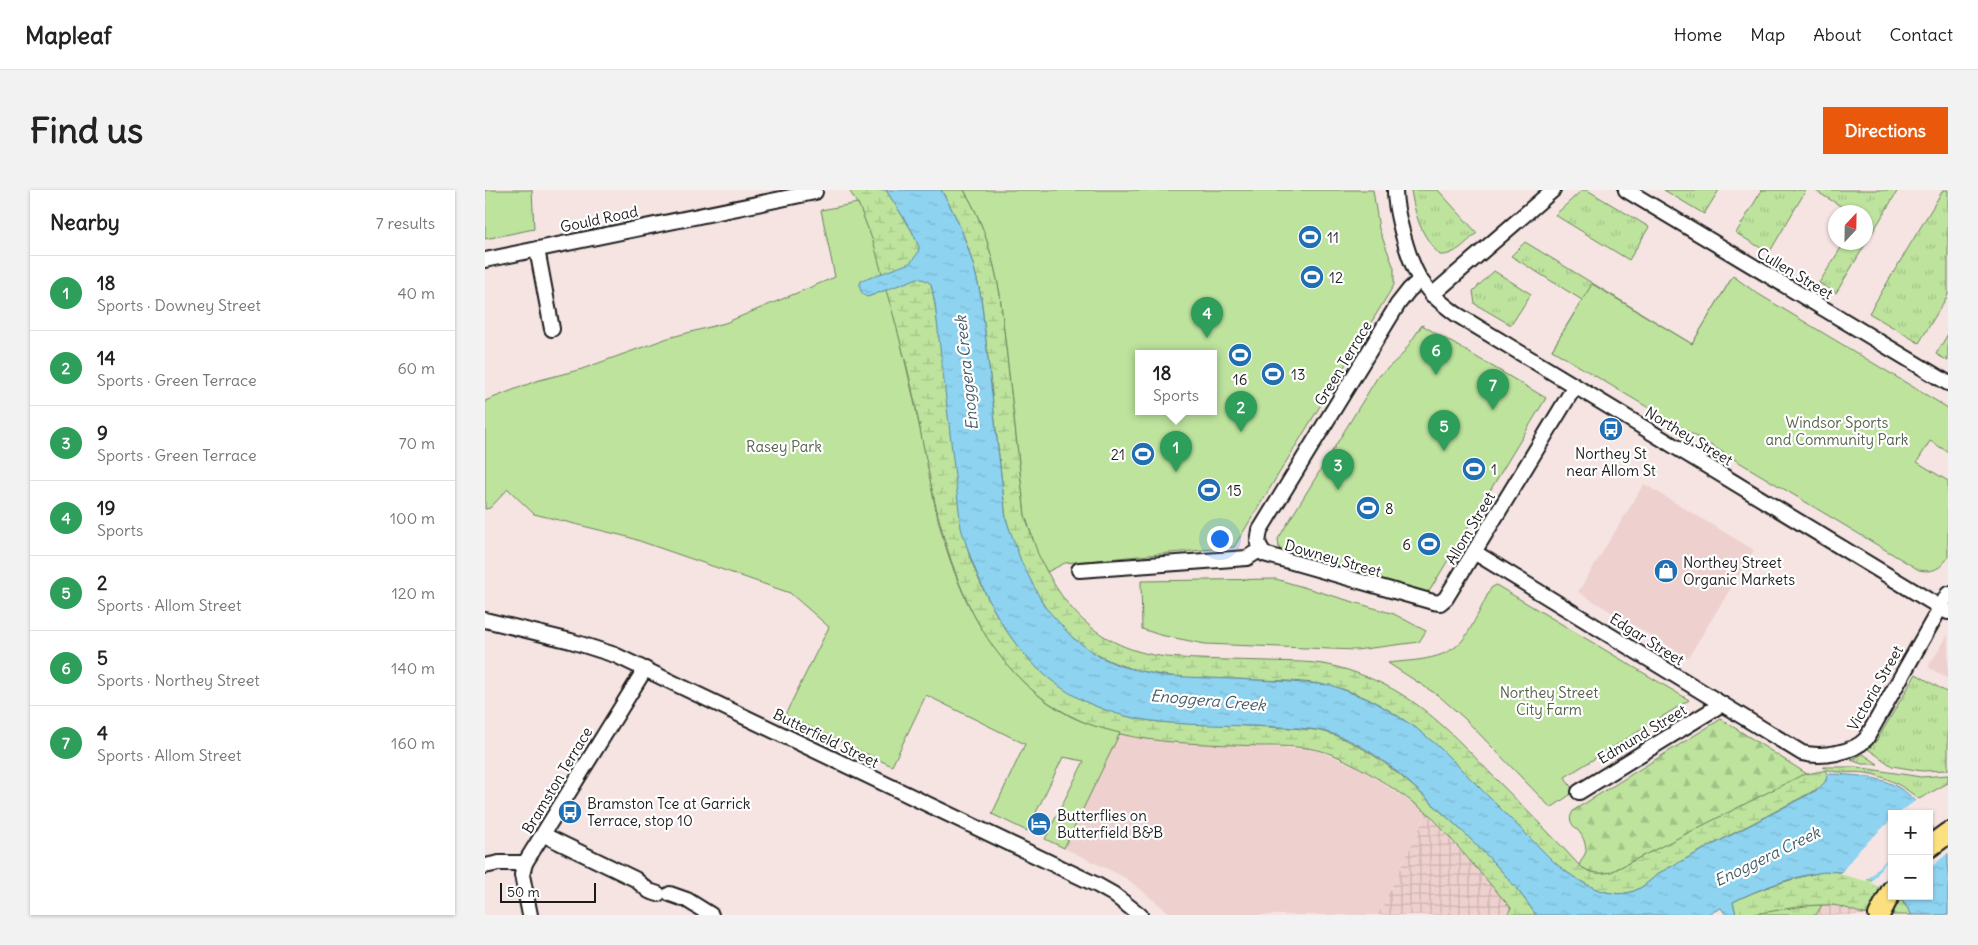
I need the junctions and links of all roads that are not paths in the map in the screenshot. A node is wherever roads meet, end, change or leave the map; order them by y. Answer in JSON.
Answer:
{"nodes":[{"id":1,"x":1395,"y":190,"type":"edge"},
{"id":2,"x":1553,"y":190,"type":"edge"},
{"id":3,"x":1626,"y":190,"type":"edge"},
{"id":4,"x":815,"y":192,"type":"dead end"},
{"id":5,"x":537,"y":249,"type":"junction"},
{"id":6,"x":485,"y":260,"type":"edge"},
{"id":7,"x":1420,"y":280,"type":"junction"},
{"id":8,"x":1432,"y":295,"type":"junction"},
{"id":9,"x":552,"y":329,"type":"dead end"},
{"id":10,"x":1948,"y":383,"type":"edge"},
{"id":11,"x":1575,"y":386,"type":"junction"},
{"id":12,"x":1261,"y":549,"type":"junction"},
{"id":13,"x":1474,"y":552,"type":"junction"},
{"id":14,"x":1079,"y":570,"type":"dead end"},
{"id":15,"x":1948,"y":594,"type":"edge"},
{"id":16,"x":1433,"y":602,"type":"joint"},
{"id":17,"x":1944,"y":610,"type":"edge"},
{"id":18,"x":485,"y":620,"type":"edge"},
{"id":19,"x":645,"y":669,"type":"junction"},
{"id":20,"x":1722,"y":704,"type":"junction"},
{"id":21,"x":1802,"y":753,"type":"joint"},
{"id":22,"x":1579,"y":792,"type":"dead end"},
{"id":23,"x":1948,"y":833,"type":"edge"},
{"id":24,"x":543,"y":835,"type":"junction"},
{"id":25,"x":1933,"y":844,"type":"edge"},
{"id":26,"x":525,"y":863,"type":"junction"},
{"id":27,"x":485,"y":866,"type":"edge"},
{"id":28,"x":1888,"y":898,"type":"edge"},
{"id":29,"x":530,"y":915,"type":"edge"},
{"id":30,"x":711,"y":915,"type":"edge"},
{"id":31,"x":1140,"y":915,"type":"edge"},
{"id":32,"x":1879,"y":915,"type":"edge"}],
"edges":[{"from":1,"to":7,"type":"street"},
{"from":2,"to":8,"type":"street"},
{"from":3,"to":10,"type":"street","name":"Cullen Street"},
{"from":4,"to":5,"type":"street","name":"Gould Road"},
{"from":5,"to":6,"type":"street","name":"Gould Road"},
{"from":5,"to":9,"type":"street"},
{"from":7,"to":8,"type":"street","name":"Northey Street"},
{"from":7,"to":12,"type":"street","name":"Green Terrace"},
{"from":8,"to":11,"type":"street","name":"Northey Street"},
{"from":11,"to":13,"type":"street","name":"Allom Street"},
{"from":11,"to":17,"type":"street","name":"Northey Street"},
{"from":12,"to":14,"type":"street","name":"Downey Street"},
{"from":12,"to":16,"type":"street","name":"Downey Street"},
{"from":13,"to":16,"type":"street","name":"Allom Street"},
{"from":13,"to":20,"type":"street","name":"Edgar Street"},
{"from":15,"to":17,"type":"street","name":"Victoria Street"},
{"from":17,"to":21,"type":"street","name":"Victoria Street"},
{"from":18,"to":19,"type":"street","name":"Butterfield Street"},
{"from":19,"to":24,"type":"street","name":"Bramston Terrace"},
{"from":19,"to":31,"type":"street","name":"Butterfield Street"},
{"from":20,"to":21,"type":"street","name":"Edgar Street"},
{"from":20,"to":22,"type":"street","name":"Edmund Street"},
{"from":23,"to":25,"type":"highway"},
{"from":24,"to":26,"type":"street","name":"Bramston Terrace"},
{"from":24,"to":30,"type":"street"},
{"from":26,"to":27,"type":"street"},
{"from":26,"to":29,"type":"street"},
{"from":28,"to":32,"type":"highway"}]}
